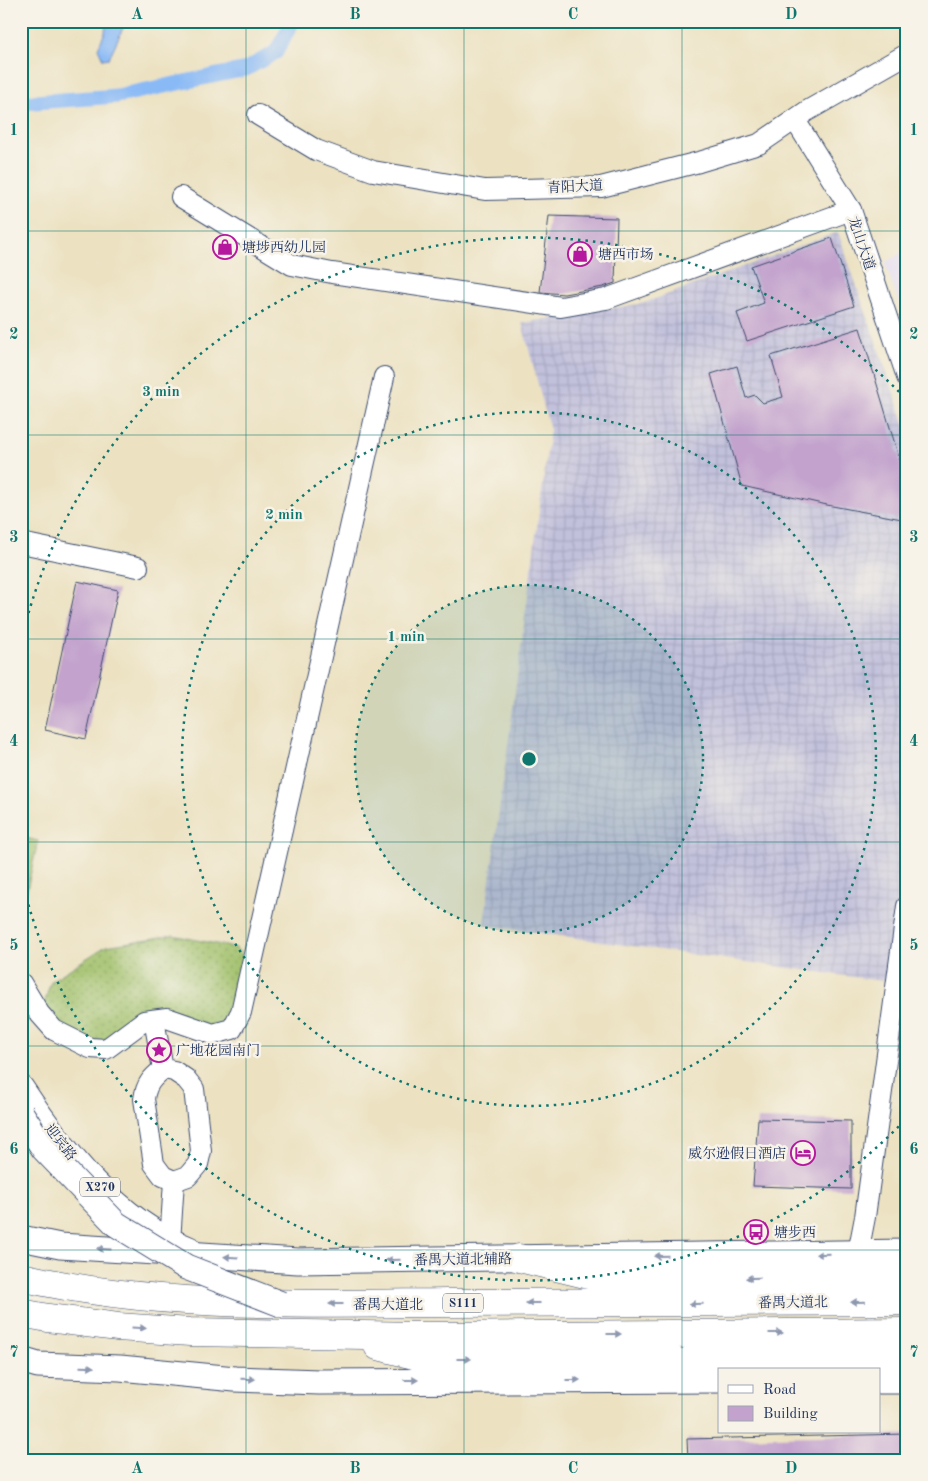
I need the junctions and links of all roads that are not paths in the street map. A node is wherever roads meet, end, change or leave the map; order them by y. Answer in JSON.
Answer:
{"nodes":[{"id":1,"x":907,"y":54,"type":"edge"},
{"id":2,"x":258,"y":115,"type":"dead end"},
{"id":3,"x":795,"y":120,"type":"junction"},
{"id":4,"x":181,"y":197,"type":"dead end"},
{"id":5,"x":851,"y":210,"type":"junction"},
{"id":6,"x":384,"y":377,"type":"dead end"},
{"id":7,"x":907,"y":377,"type":"edge"},
{"id":8,"x":21,"y":543,"type":"edge"},
{"id":9,"x":138,"y":567,"type":"dead end"},
{"id":10,"x":907,"y":906,"type":"edge"},
{"id":11,"x":21,"y":983,"type":"edge"},
{"id":12,"x":154,"y":1020,"type":"junction"},
{"id":13,"x":163,"y":1069,"type":"junction"},
{"id":14,"x":21,"y":1088,"type":"edge"},
{"id":15,"x":21,"y":1113,"type":"edge"},
{"id":16,"x":174,"y":1181,"type":"junction"},
{"id":17,"x":21,"y":1238,"type":"edge"},
{"id":18,"x":170,"y":1242,"type":"junction"},
{"id":19,"x":907,"y":1252,"type":"edge"},
{"id":20,"x":858,"y":1254,"type":"junction"},
{"id":21,"x":205,"y":1255,"type":"junction"},
{"id":22,"x":519,"y":1258,"type":"junction"},
{"id":23,"x":907,"y":1276,"type":"edge"},
{"id":24,"x":21,"y":1278,"type":"edge"},
{"id":25,"x":907,"y":1301,"type":"edge"},
{"id":26,"x":281,"y":1304,"type":"junction"},
{"id":27,"x":21,"y":1313,"type":"edge"},
{"id":28,"x":907,"y":1332,"type":"edge"},
{"id":29,"x":331,"y":1334,"type":"junction"},
{"id":30,"x":907,"y":1359,"type":"edge"},
{"id":31,"x":672,"y":1360,"type":"junction"},
{"id":32,"x":27,"y":1363,"type":"edge"},
{"id":33,"x":718,"y":1378,"type":"edge"},
{"id":34,"x":718,"y":1378,"type":"edge"},
{"id":35,"x":880,"y":1381,"type":"edge"},
{"id":36,"x":907,"y":1381,"type":"edge"}],
"edges":[{"from":1,"to":3,"type":"street","name":"青阳大道"},
{"from":2,"to":3,"type":"street","name":"青阳大道"},
{"from":3,"to":5,"type":"street","name":"龙山大道"},
{"from":4,"to":5,"type":"street"},
{"from":5,"to":7,"type":"street","name":"龙山大道"},
{"from":6,"to":12,"type":"street"},
{"from":8,"to":9,"type":"street"},
{"from":10,"to":20,"type":"street"},
{"from":11,"to":12,"type":"street"},
{"from":12,"to":13,"type":"street"},
{"from":13,"to":16,"type":"street"},
{"from":13,"to":16,"type":"street"},
{"from":14,"to":18,"type":"main road","name":"迎宾路","number":"X270"},
{"from":15,"to":26,"type":"main road","bridge":true},
{"from":16,"to":18,"type":"street"},
{"from":21,"to":17,"type":"main road","name":"番禺大道北辅路","one_way":true},
{"from":18,"to":21,"type":"main road","name":"迎宾路","number":"X270"},
{"from":19,"to":20,"type":"main road","name":"番禺大道北辅路"},
{"from":20,"to":22,"type":"main road","name":"番禺大道北辅路","one_way":true},
{"from":22,"to":21,"type":"main road","name":"番禺大道北辅路","one_way":true},
{"from":23,"to":22,"type":"highway","one_way":true},
{"from":24,"to":26,"type":"highway","name":"番禺大道北","number":"S111"},
{"from":25,"to":26,"type":"highway","name":"番禺大道北","number":"S111","one_way":true},
{"from":27,"to":29,"type":"highway","one_way":true},
{"from":29,"to":28,"type":"highway","one_way":true},
{"from":29,"to":31,"type":"highway","one_way":true},
{"from":30,"to":31,"type":"highway"},
{"from":31,"to":33,"type":"highway"},
{"from":32,"to":34,"type":"main road","one_way":true},
{"from":35,"to":36,"type":"main road"}]}
